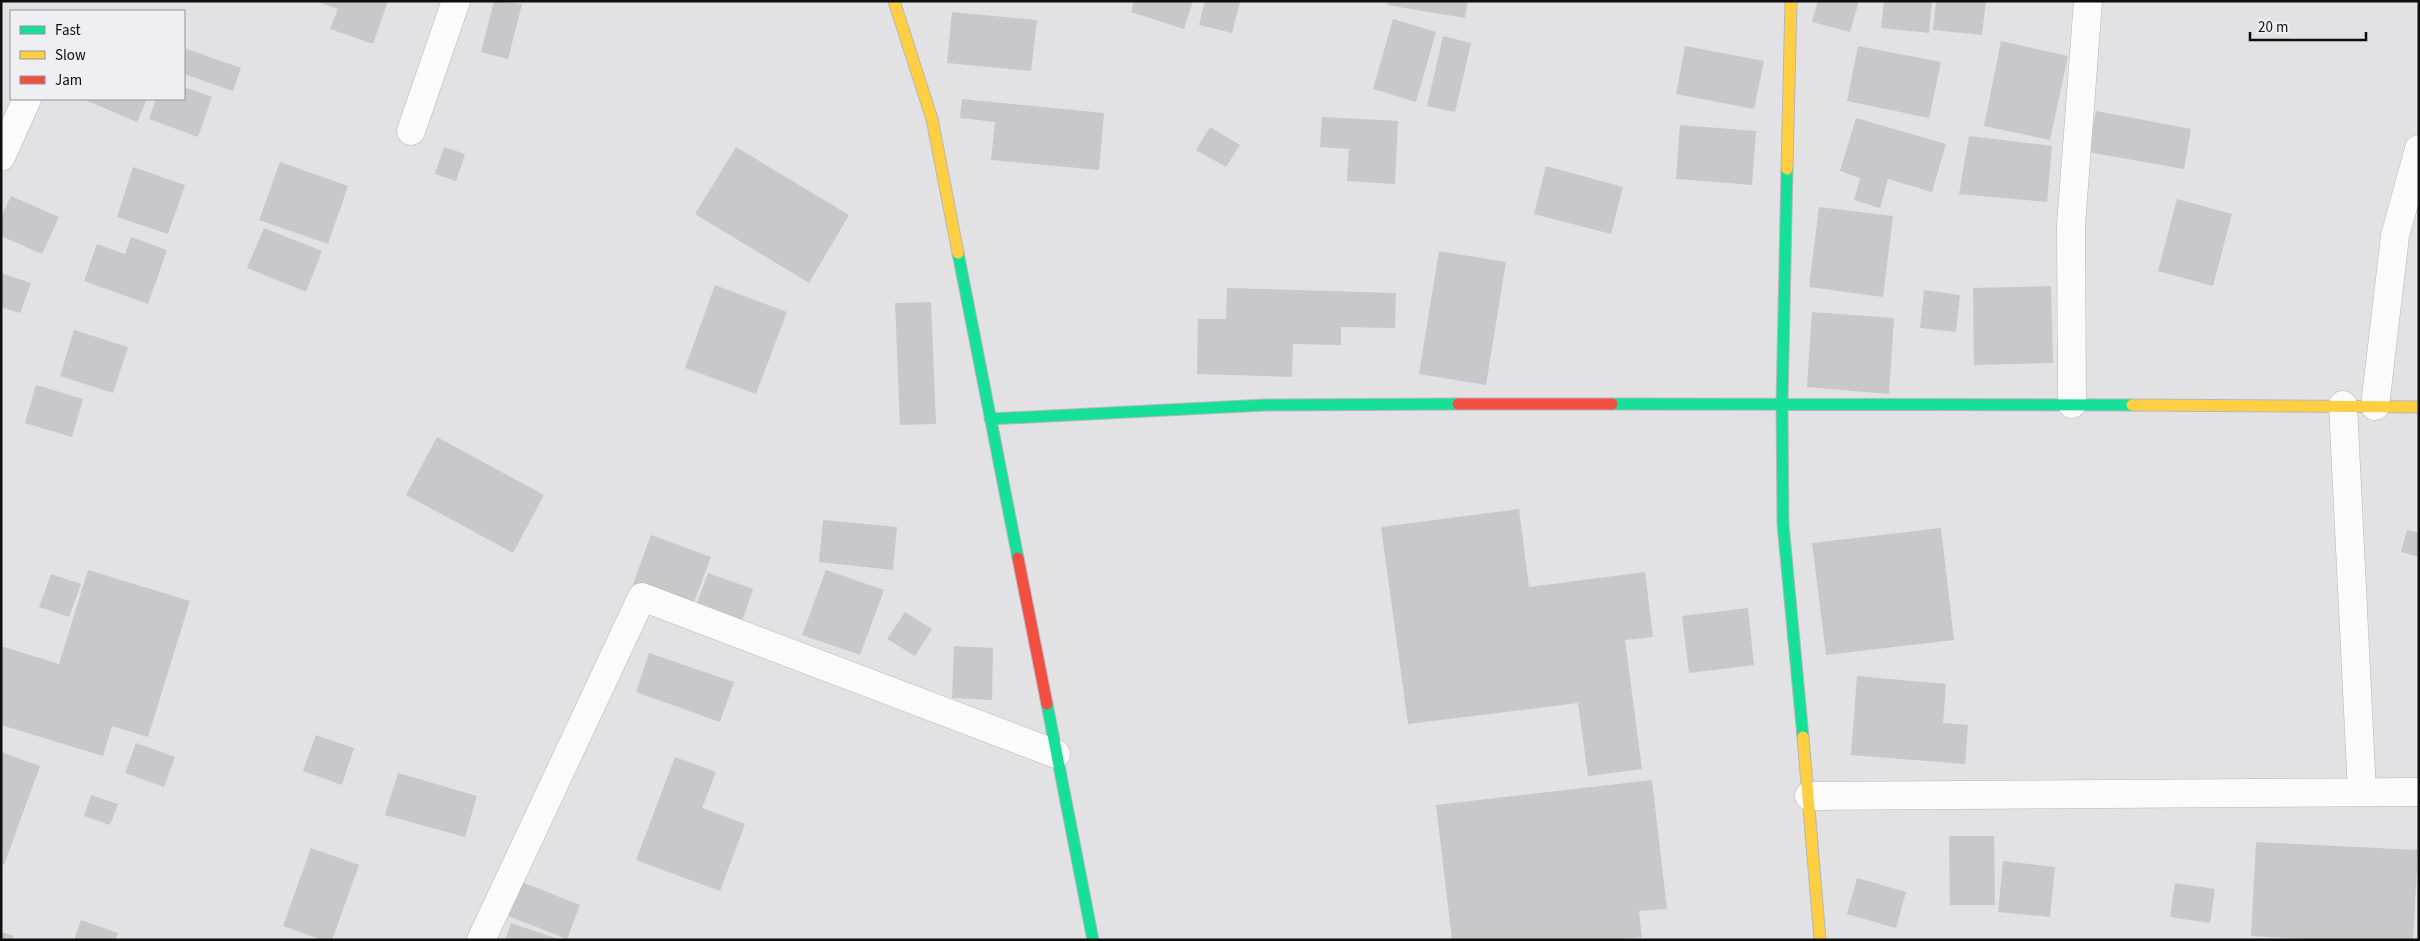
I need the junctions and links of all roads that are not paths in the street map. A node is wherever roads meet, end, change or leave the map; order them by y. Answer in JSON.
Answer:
{"nodes":[{"id":1,"x":456,"y":1,"type":"edge"},
{"id":2,"x":894,"y":1,"type":"edge"},
{"id":3,"x":1791,"y":1,"type":"edge"},
{"id":4,"x":2088,"y":1,"type":"edge"},
{"id":5,"x":27,"y":100,"type":"edge"},
{"id":6,"x":411,"y":130,"type":"dead end"},
{"id":7,"x":2419,"y":149,"type":"edge"},
{"id":8,"x":1,"y":157,"type":"edge"},
{"id":9,"x":1782,"y":403,"type":"junction"},
{"id":10,"x":2072,"y":404,"type":"junction"},
{"id":11,"x":2343,"y":406,"type":"junction"},
{"id":12,"x":2375,"y":406,"type":"junction"},
{"id":13,"x":2419,"y":407,"type":"edge"},
{"id":14,"x":990,"y":419,"type":"junction"},
{"id":15,"x":1056,"y":754,"type":"junction"},
{"id":16,"x":2362,"y":792,"type":"junction"},
{"id":17,"x":2419,"y":792,"type":"edge"},
{"id":18,"x":1809,"y":796,"type":"junction"},
{"id":19,"x":481,"y":940,"type":"edge"},
{"id":20,"x":1093,"y":940,"type":"edge"},
{"id":21,"x":1820,"y":940,"type":"edge"}],
"edges":[{"from":1,"to":6,"type":"street"},
{"from":2,"to":14,"type":"street"},
{"from":3,"to":9,"type":"street"},
{"from":4,"to":10,"type":"street"},
{"from":5,"to":8,"type":"street"},
{"from":7,"to":12,"type":"street"},
{"from":9,"to":10,"type":"street"},
{"from":9,"to":14,"type":"street"},
{"from":9,"to":18,"type":"street"},
{"from":10,"to":11,"type":"street"},
{"from":11,"to":12,"type":"street"},
{"from":11,"to":16,"type":"street"},
{"from":12,"to":13,"type":"street"},
{"from":14,"to":15,"type":"street"},
{"from":15,"to":19,"type":"street"},
{"from":15,"to":20,"type":"street"},
{"from":16,"to":17,"type":"street"},
{"from":16,"to":18,"type":"street"},
{"from":18,"to":21,"type":"street"}]}
